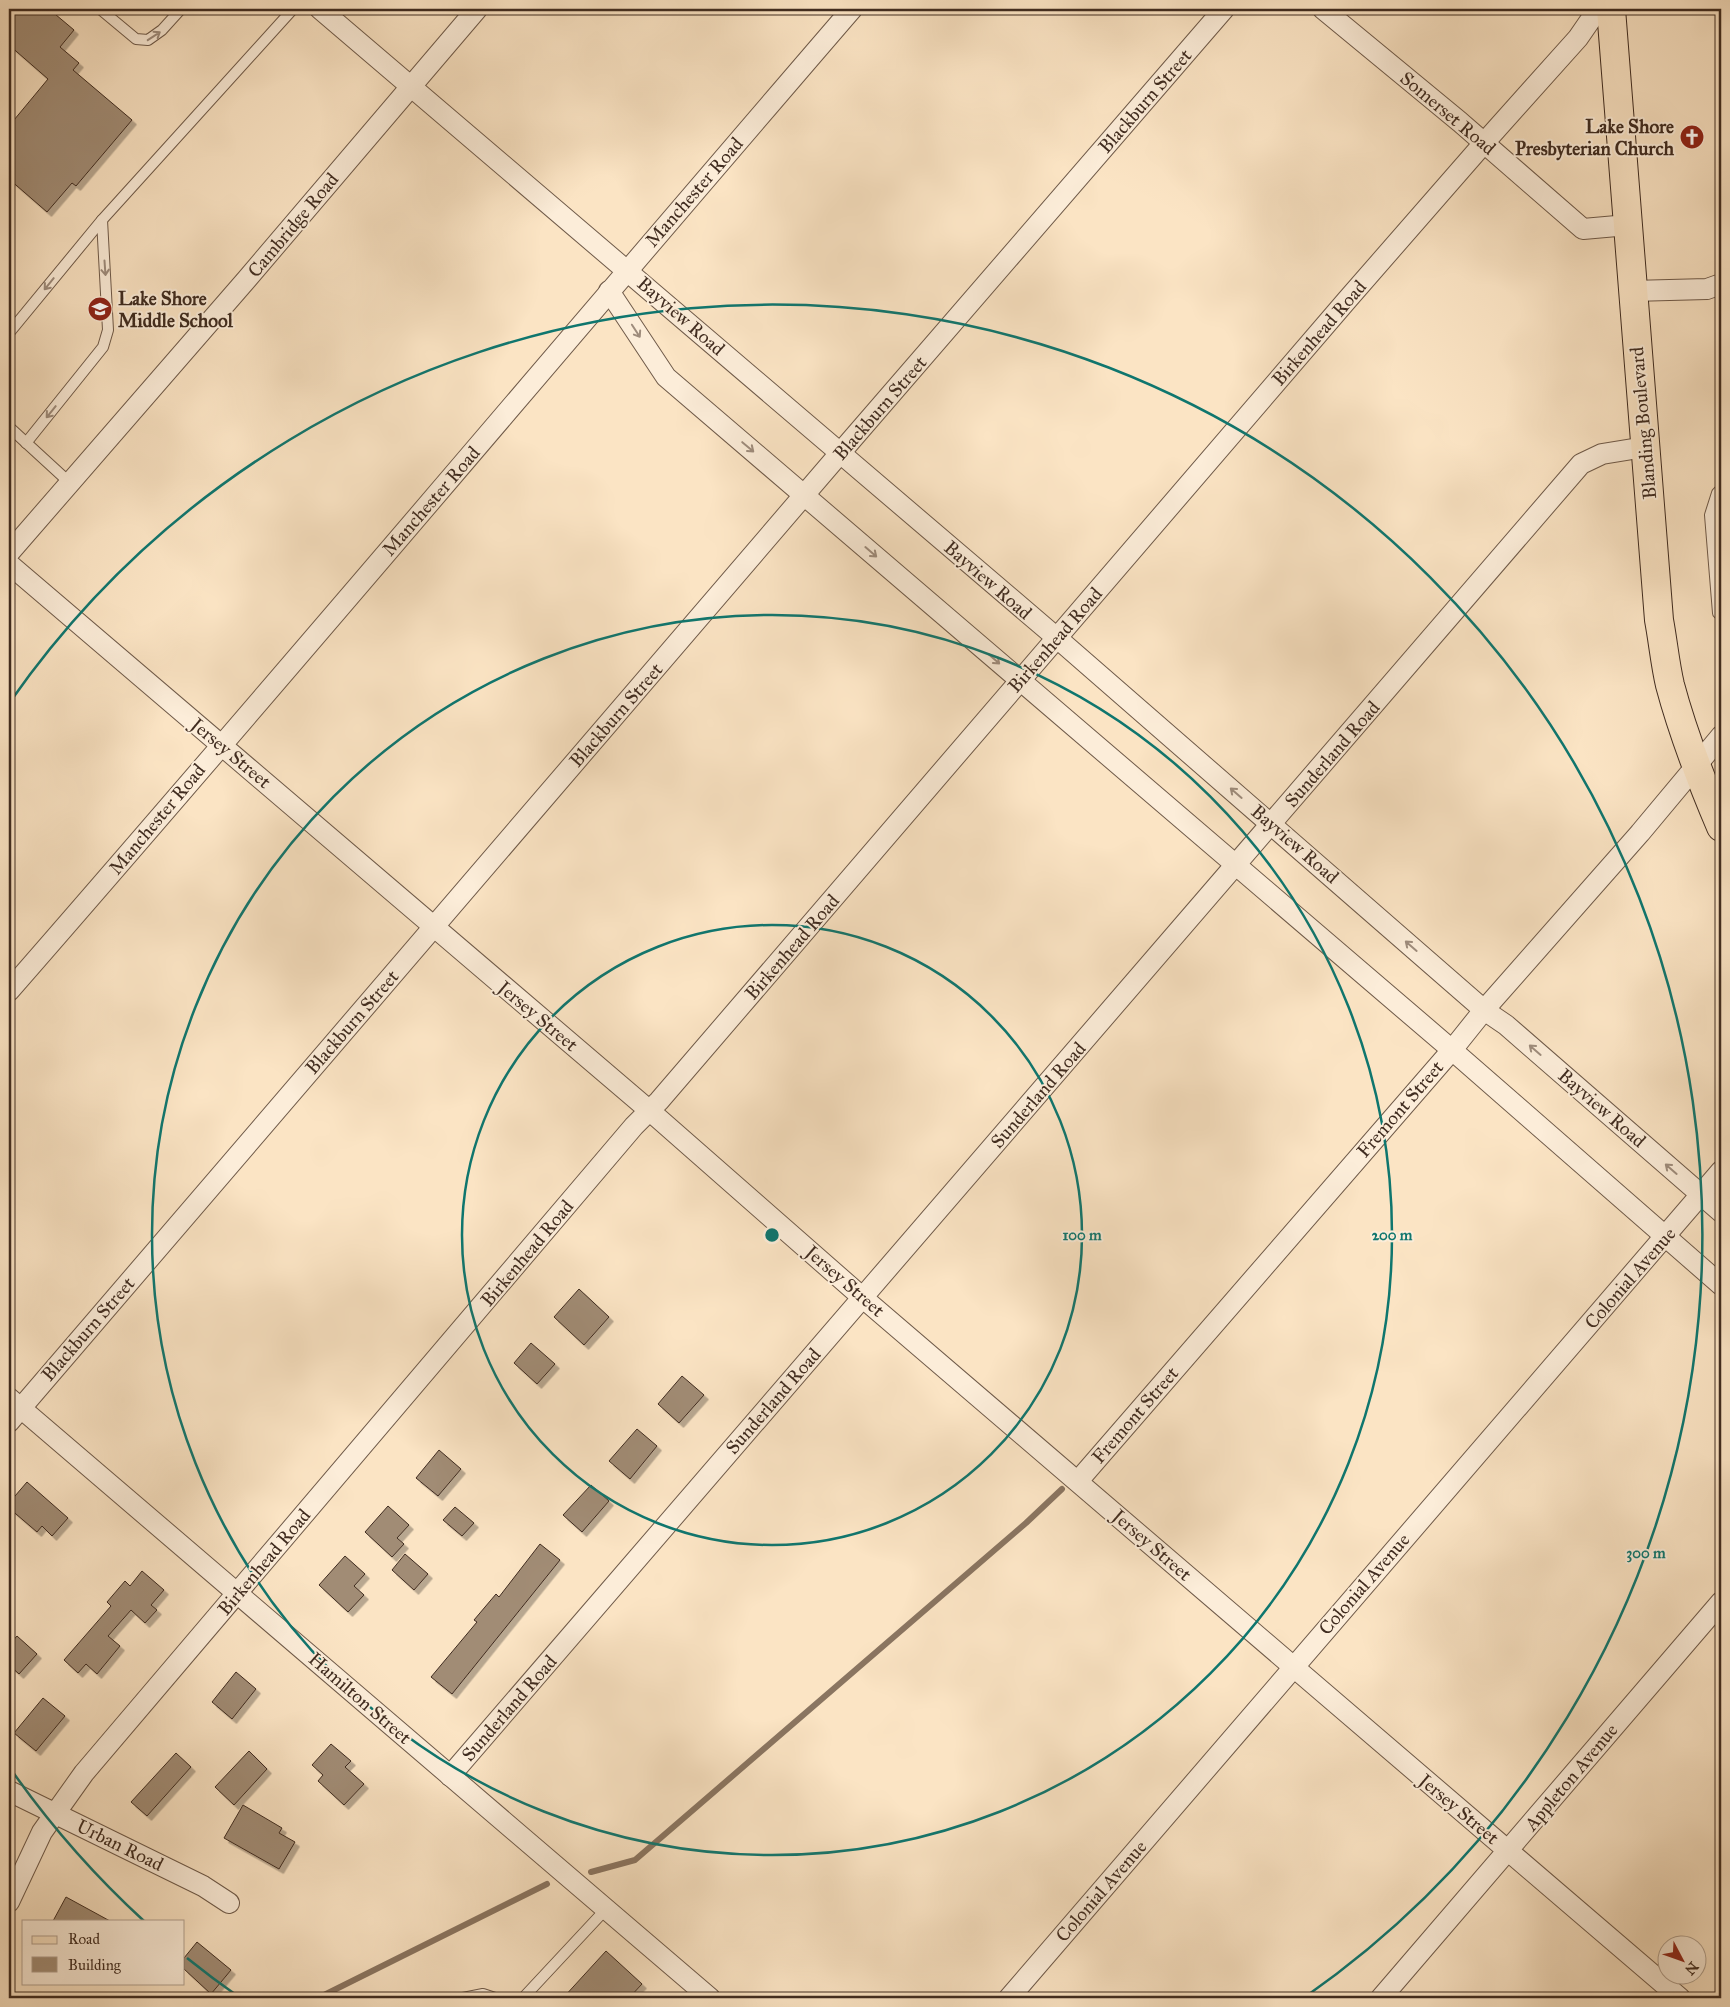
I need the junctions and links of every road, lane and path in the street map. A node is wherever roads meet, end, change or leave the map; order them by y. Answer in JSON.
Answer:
{"nodes":[{"id":1,"x":100,"y":9,"type":"edge"},
{"id":2,"x":181,"y":9,"type":"edge"},
{"id":3,"x":293,"y":9,"type":"edge"},
{"id":4,"x":320,"y":9,"type":"edge"},
{"id":5,"x":477,"y":9,"type":"edge"},
{"id":6,"x":852,"y":9,"type":"edge"},
{"id":7,"x":1224,"y":9,"type":"edge"},
{"id":8,"x":1323,"y":9,"type":"edge"},
{"id":9,"x":1598,"y":9,"type":"edge"},
{"id":10,"x":1611,"y":9,"type":"edge"},
{"id":11,"x":411,"y":86,"type":"junction"},
{"id":12,"x":1484,"y":143,"type":"junction"},
{"id":13,"x":102,"y":220,"type":"junction"},
{"id":14,"x":1628,"y":225,"type":"junction"},
{"id":15,"x":627,"y":270,"type":"junction"},
{"id":16,"x":1721,"y":284,"type":"edge"},
{"id":17,"x":609,"y":290,"type":"junction"},
{"id":18,"x":1632,"y":291,"type":"junction"},
{"id":19,"x":9,"y":333,"type":"edge"},
{"id":20,"x":9,"y":427,"type":"edge"},
{"id":21,"x":26,"y":443,"type":"junction"},
{"id":22,"x":1645,"y":447,"type":"junction"},
{"id":23,"x":841,"y":452,"type":"junction"},
{"id":24,"x":70,"y":482,"type":"junction"},
{"id":25,"x":1721,"y":489,"type":"edge"},
{"id":26,"x":806,"y":495,"type":"junction"},
{"id":27,"x":9,"y":553,"type":"edge"},
{"id":28,"x":9,"y":564,"type":"edge"},
{"id":29,"x":1721,"y":616,"type":"edge"},
{"id":30,"x":1057,"y":638,"type":"junction"},
{"id":31,"x":1021,"y":680,"type":"junction"},
{"id":32,"x":1721,"y":736,"type":"edge"},
{"id":33,"x":221,"y":744,"type":"junction"},
{"id":34,"x":1696,"y":767,"type":"junction"},
{"id":35,"x":1272,"y":824,"type":"junction"},
{"id":36,"x":1721,"y":827,"type":"edge"},
{"id":37,"x":1236,"y":865,"type":"junction"},
{"id":38,"x":434,"y":927,"type":"junction"},
{"id":39,"x":9,"y":991,"type":"edge"},
{"id":40,"x":1484,"y":1010,"type":"junction"},
{"id":41,"x":1452,"y":1050,"type":"junction"},
{"id":42,"x":650,"y":1111,"type":"junction"},
{"id":43,"x":1721,"y":1171,"type":"edge"},
{"id":44,"x":1701,"y":1195,"type":"junction"},
{"id":45,"x":1721,"y":1212,"type":"edge"},
{"id":46,"x":1665,"y":1237,"type":"junction"},
{"id":47,"x":1721,"y":1285,"type":"edge"},
{"id":48,"x":863,"y":1298,"type":"junction"},
{"id":49,"x":13,"y":1409,"type":"edge"},
{"id":50,"x":1078,"y":1481,"type":"junction"},
{"id":51,"x":238,"y":1593,"type":"junction"},
{"id":52,"x":1721,"y":1602,"type":"edge"},
{"id":53,"x":1293,"y":1667,"type":"junction"},
{"id":54,"x":450,"y":1776,"type":"junction"},
{"id":55,"x":9,"y":1792,"type":"edge"},
{"id":56,"x":55,"y":1813,"type":"junction"},
{"id":57,"x":1509,"y":1851,"type":"junction"},
{"id":58,"x":9,"y":1902,"type":"edge"},
{"id":59,"x":229,"y":1903,"type":"dead end"},
{"id":60,"x":606,"y":1909,"type":"junction"},
{"id":61,"x":463,"y":1998,"type":"edge"},
{"id":62,"x":495,"y":1998,"type":"edge"},
{"id":63,"x":523,"y":1998,"type":"edge"},
{"id":64,"x":710,"y":1998,"type":"edge"},
{"id":65,"x":1009,"y":1998,"type":"edge"},
{"id":66,"x":1381,"y":1998,"type":"edge"},
{"id":67,"x":1680,"y":1998,"type":"edge"}],
"edges":[{"from":1,"to":2,"type":"lane","one_way":true},
{"from":3,"to":13,"type":"lane"},
{"from":4,"to":11,"type":"street","name":"Bayview Road"},
{"from":5,"to":11,"type":"street","name":"Cambridge Road"},
{"from":6,"to":15,"type":"street","name":"Manchester Road"},
{"from":7,"to":23,"type":"street","name":"Blackburn Street"},
{"from":8,"to":12,"type":"street","name":"Somerset Road"},
{"from":9,"to":12,"type":"street","name":"Birkenhead Road"},
{"from":10,"to":14,"type":"main road","name":"Blanding Boulevard"},
{"from":11,"to":15,"type":"street","name":"Bayview Road"},
{"from":11,"to":24,"type":"street","name":"Cambridge Road"},
{"from":12,"to":14,"type":"street","name":"Somerset Road"},
{"from":12,"to":30,"type":"street","name":"Birkenhead Road"},
{"from":13,"to":19,"type":"lane","one_way":true},
{"from":13,"to":21,"type":"lane","one_way":true},
{"from":14,"to":18,"type":"main road","name":"Blanding Boulevard"},
{"from":15,"to":17,"type":"street","name":"Manchester Road"},
{"from":15,"to":23,"type":"street","name":"Bayview Road"},
{"from":16,"to":18,"type":"street"},
{"from":17,"to":26,"type":"street","name":"Bayview Road","one_way":true},
{"from":17,"to":33,"type":"street","name":"Manchester Road"},
{"from":18,"to":22,"type":"main road","name":"Blanding Boulevard"},
{"from":20,"to":21,"type":"lane"},
{"from":21,"to":24,"type":"lane"},
{"from":22,"to":34,"type":"main road","name":"Blanding Boulevard"},
{"from":22,"to":35,"type":"street","name":"Sunderland Road"},
{"from":23,"to":26,"type":"street","name":"Blackburn Street"},
{"from":23,"to":30,"type":"street","name":"Bayview Road"},
{"from":24,"to":27,"type":"street","name":"Cambridge Road"},
{"from":25,"to":29,"type":"lane"},
{"from":26,"to":31,"type":"street","name":"Bayview Road","one_way":true},
{"from":26,"to":38,"type":"street","name":"Blackburn Street"},
{"from":28,"to":33,"type":"street","name":"Jersey Street"},
{"from":30,"to":31,"type":"street","name":"Birkenhead Road"},
{"from":35,"to":30,"type":"street","name":"Bayview Road","one_way":true},
{"from":31,"to":37,"type":"street","name":"Bayview Road"},
{"from":31,"to":42,"type":"street","name":"Birkenhead Road"},
{"from":32,"to":34,"type":"street","name":"Fremont Street"},
{"from":33,"to":38,"type":"street","name":"Jersey Street"},
{"from":33,"to":39,"type":"street","name":"Manchester Road"},
{"from":34,"to":36,"type":"main road","name":"Blanding Boulevard"},
{"from":34,"to":40,"type":"street","name":"Fremont Street"},
{"from":35,"to":37,"type":"street","name":"Sunderland Road"},
{"from":40,"to":35,"type":"street","name":"Bayview Road","one_way":true},
{"from":37,"to":41,"type":"street","name":"Bayview Road"},
{"from":37,"to":48,"type":"street","name":"Sunderland Road"},
{"from":38,"to":42,"type":"street","name":"Jersey Street"},
{"from":38,"to":49,"type":"street","name":"Blackburn Street"},
{"from":40,"to":41,"type":"street","name":"Fremont Street"},
{"from":44,"to":40,"type":"street","name":"Bayview Road","one_way":true},
{"from":41,"to":46,"type":"street","name":"Bayview Road"},
{"from":41,"to":50,"type":"street","name":"Fremont Street"},
{"from":42,"to":48,"type":"street","name":"Jersey Street"},
{"from":42,"to":51,"type":"street","name":"Birkenhead Road"},
{"from":43,"to":44,"type":"street","name":"Colonial Avenue"},
{"from":44,"to":45,"type":"street","name":"Bayview Road"},
{"from":44,"to":46,"type":"street","name":"Colonial Avenue"},
{"from":46,"to":47,"type":"street","name":"Bayview Road"},
{"from":46,"to":53,"type":"street","name":"Colonial Avenue"},
{"from":48,"to":50,"type":"street","name":"Jersey Street"},
{"from":48,"to":54,"type":"street","name":"Sunderland Road"},
{"from":49,"to":51,"type":"street","name":"Hamilton Street"},
{"from":50,"to":53,"type":"street","name":"Jersey Street"},
{"from":51,"to":54,"type":"street","name":"Hamilton Street"},
{"from":51,"to":56,"type":"street","name":"Birkenhead Road"},
{"from":52,"to":57,"type":"street","name":"Appleton Avenue"},
{"from":53,"to":57,"type":"street","name":"Jersey Street"},
{"from":53,"to":65,"type":"street","name":"Colonial Avenue"},
{"from":54,"to":60,"type":"street","name":"Hamilton Street"},
{"from":55,"to":56,"type":"street","name":"Urban Road"},
{"from":56,"to":58,"type":"street","name":"Birkenhead Road"},
{"from":56,"to":59,"type":"street","name":"Urban Road"},
{"from":57,"to":66,"type":"street","name":"Appleton Avenue"},
{"from":57,"to":67,"type":"street","name":"Jersey Street"},
{"from":60,"to":63,"type":"lane"},
{"from":60,"to":64,"type":"street","name":"Hamilton Street"},
{"from":61,"to":62,"type":"lane"}]}
